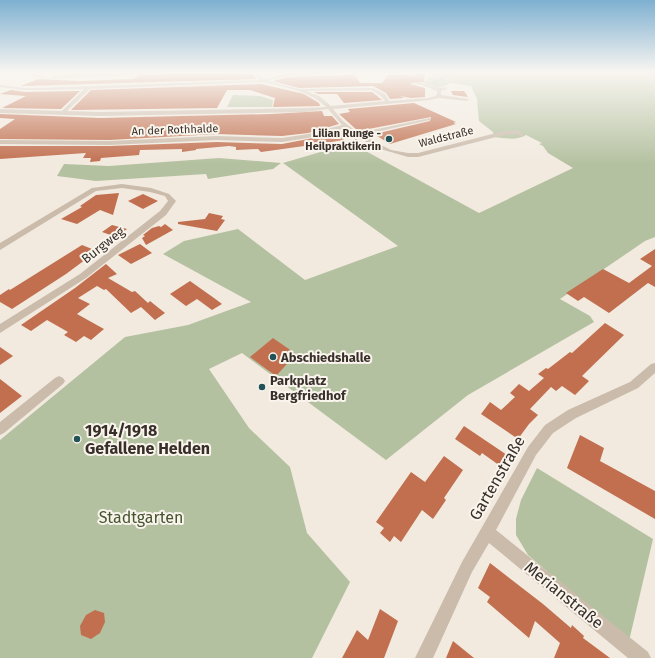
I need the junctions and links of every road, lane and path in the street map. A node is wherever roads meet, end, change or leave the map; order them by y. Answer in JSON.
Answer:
{"nodes":[{"id":1,"x":73,"y":103,"type":"edge"},
{"id":2,"x":324,"y":103,"type":"edge"},
{"id":3,"x":388,"y":103,"type":"joint"},
{"id":4,"x":391,"y":103,"type":"edge"},
{"id":5,"x":330,"y":108,"type":"junction"},
{"id":6,"x":0,"y":111,"type":"edge"},
{"id":7,"x":62,"y":114,"type":"junction"},
{"id":8,"x":428,"y":119,"type":"dead end"},
{"id":9,"x":345,"y":126,"type":"junction"},
{"id":10,"x":359,"y":134,"type":"junction"},
{"id":11,"x":495,"y":135,"type":"dead end"},
{"id":12,"x":1,"y":143,"type":"edge"},
{"id":13,"x":0,"y":247,"type":"edge"},
{"id":14,"x":0,"y":329,"type":"edge"},
{"id":15,"x":655,"y":367,"type":"edge"},
{"id":16,"x":59,"y":381,"type":"dead end"},
{"id":17,"x":0,"y":429,"type":"edge"},
{"id":18,"x":487,"y":532,"type":"junction"},
{"id":19,"x":424,"y":658,"type":"edge"},
{"id":20,"x":642,"y":658,"type":"edge"}],
"edges":[{"from":1,"to":7,"type":"street"},
{"from":2,"to":5,"type":"street","name":"Waldstraße"},
{"from":3,"to":4,"type":"street"},
{"from":3,"to":5,"type":"street"},
{"from":5,"to":7,"type":"street"},
{"from":5,"to":9,"type":"street","name":"Waldstraße"},
{"from":6,"to":7,"type":"street"},
{"from":8,"to":10,"type":"street","name":"Waldstraße"},
{"from":9,"to":10,"type":"street","name":"Waldstraße"},
{"from":9,"to":12,"type":"street","name":"An der Rothhalde"},
{"from":10,"to":11,"type":"street","name":"Waldstraße"},
{"from":13,"to":14,"type":"street","name":"Burgweg"},
{"from":15,"to":18,"type":"street","name":"Gartenstraße"},
{"from":16,"to":17,"type":"street"},
{"from":18,"to":19,"type":"street","name":"Gartenstraße"},
{"from":18,"to":20,"type":"street","name":"Merianstraße"}]}
